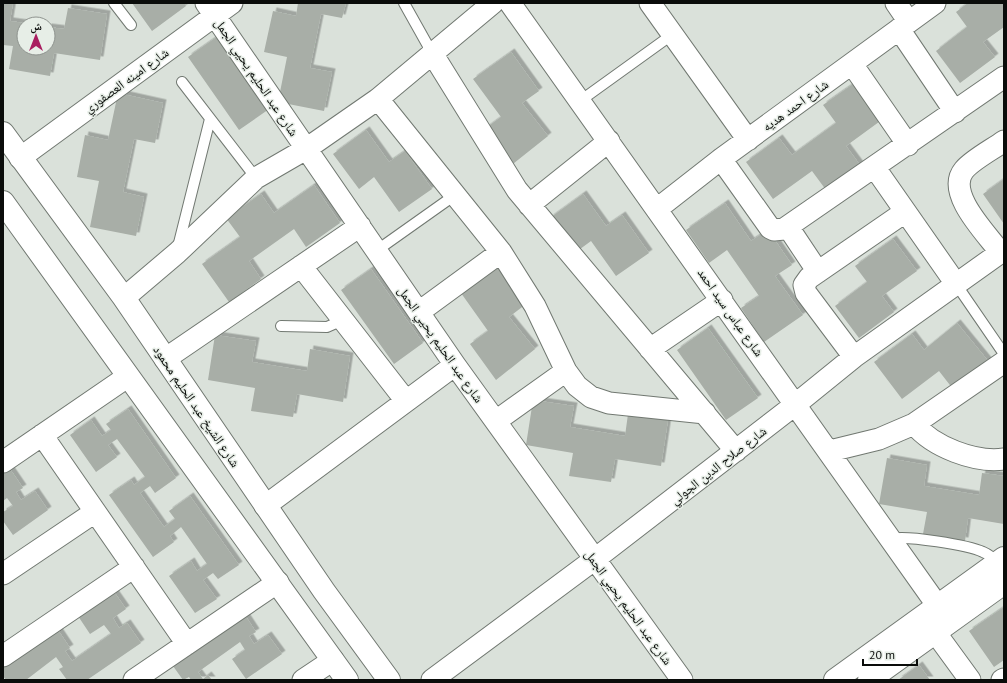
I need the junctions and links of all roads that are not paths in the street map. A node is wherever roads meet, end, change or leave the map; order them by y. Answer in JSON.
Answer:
{"nodes":[{"id":1,"x":114,"y":3,"type":"edge"},
{"id":2,"x":232,"y":3,"type":"edge"},
{"id":3,"x":404,"y":3,"type":"edge"},
{"id":4,"x":493,"y":3,"type":"edge"},
{"id":5,"x":510,"y":3,"type":"edge"},
{"id":6,"x":650,"y":3,"type":"edge"},
{"id":7,"x":896,"y":3,"type":"edge"},
{"id":8,"x":935,"y":3,"type":"edge"},
{"id":9,"x":210,"y":9,"type":"edge"},
{"id":10,"x":131,"y":25,"type":"dead end"},
{"id":11,"x":904,"y":26,"type":"junction"},
{"id":12,"x":673,"y":34,"type":"junction"},
{"id":13,"x":432,"y":53,"type":"junction"},
{"id":14,"x":852,"y":64,"type":"junction"},
{"id":15,"x":1004,"y":77,"type":"edge"},
{"id":16,"x":182,"y":82,"type":"dead end"},
{"id":17,"x":378,"y":99,"type":"junction"},
{"id":18,"x":580,"y":100,"type":"junction"},
{"id":19,"x":955,"y":112,"type":"junction"},
{"id":20,"x":210,"y":118,"type":"junction"},
{"id":21,"x":3,"y":133,"type":"edge"},
{"id":22,"x":748,"y":140,"type":"junction"},
{"id":23,"x":609,"y":141,"type":"junction"},
{"id":24,"x":1004,"y":141,"type":"edge"},
{"id":25,"x":908,"y":145,"type":"junction"},
{"id":26,"x":306,"y":150,"type":"junction"},
{"id":27,"x":20,"y":158,"type":"junction"},
{"id":28,"x":721,"y":159,"type":"junction"},
{"id":29,"x":875,"y":168,"type":"junction"},
{"id":30,"x":256,"y":178,"type":"junction"},
{"id":31,"x":455,"y":195,"type":"junction"},
{"id":32,"x":3,"y":202,"type":"edge"},
{"id":33,"x":529,"y":205,"type":"junction"},
{"id":34,"x":657,"y":209,"type":"junction"},
{"id":35,"x":906,"y":212,"type":"junction"},
{"id":36,"x":360,"y":226,"type":"junction"},
{"id":37,"x":788,"y":227,"type":"junction"},
{"id":38,"x":376,"y":251,"type":"junction"},
{"id":39,"x":501,"y":252,"type":"junction"},
{"id":40,"x":177,"y":253,"type":"junction"},
{"id":41,"x":1003,"y":253,"type":"edge"},
{"id":42,"x":301,"y":266,"type":"junction"},
{"id":43,"x":818,"y":272,"type":"junction"},
{"id":44,"x":956,"y":284,"type":"junction"},
{"id":45,"x":124,"y":298,"type":"junction"},
{"id":46,"x":722,"y":300,"type":"junction"},
{"id":47,"x":418,"y":312,"type":"junction"},
{"id":48,"x":343,"y":320,"type":"junction"},
{"id":49,"x":281,"y":326,"type":"dead end"},
{"id":50,"x":650,"y":349,"type":"junction"},
{"id":51,"x":1004,"y":354,"type":"edge"},
{"id":52,"x":854,"y":357,"type":"junction"},
{"id":53,"x":165,"y":359,"type":"junction"},
{"id":54,"x":1004,"y":362,"type":"edge"},
{"id":55,"x":455,"y":365,"type":"junction"},
{"id":56,"x":566,"y":371,"type":"junction"},
{"id":57,"x":127,"y":377,"type":"junction"},
{"id":58,"x":406,"y":401,"type":"junction"},
{"id":59,"x":796,"y":404,"type":"junction"},
{"id":60,"x":705,"y":413,"type":"junction"},
{"id":61,"x":496,"y":422,"type":"junction"},
{"id":62,"x":914,"y":424,"type":"junction"},
{"id":63,"x":42,"y":435,"type":"junction"},
{"id":64,"x":736,"y":451,"type":"junction"},
{"id":65,"x":830,"y":452,"type":"junction"},
{"id":66,"x":1004,"y":459,"type":"edge"},
{"id":67,"x":3,"y":462,"type":"edge"},
{"id":68,"x":265,"y":506,"type":"junction"},
{"id":69,"x":95,"y":512,"type":"junction"},
{"id":70,"x":891,"y":539,"type":"junction"},
{"id":71,"x":595,"y":559,"type":"junction"},
{"id":72,"x":134,"y":567,"type":"junction"},
{"id":73,"x":1002,"y":568,"type":"edge"},
{"id":74,"x":3,"y":574,"type":"edge"},
{"id":75,"x":278,"y":582,"type":"junction"},
{"id":76,"x":324,"y":591,"type":"junction"},
{"id":77,"x":296,"y":608,"type":"junction"},
{"id":78,"x":941,"y":620,"type":"junction"},
{"id":79,"x":187,"y":644,"type":"junction"},
{"id":80,"x":3,"y":656,"type":"edge"},
{"id":81,"x":333,"y":660,"type":"junction"},
{"id":82,"x":134,"y":680,"type":"edge"},
{"id":83,"x":303,"y":680,"type":"edge"},
{"id":84,"x":347,"y":680,"type":"edge"},
{"id":85,"x":389,"y":680,"type":"edge"},
{"id":86,"x":432,"y":680,"type":"edge"},
{"id":87,"x":682,"y":680,"type":"edge"},
{"id":88,"x":835,"y":680,"type":"edge"},
{"id":89,"x":869,"y":680,"type":"edge"},
{"id":90,"x":970,"y":680,"type":"edge"}],
"edges":[{"from":1,"to":10,"type":"lane"},
{"from":2,"to":9,"type":"street","name":"شارع امينه العصفوري"},
{"from":3,"to":13,"type":"lane"},
{"from":4,"to":13,"type":"street"},
{"from":5,"to":18,"type":"street","name":"شارع عباس سيد احمد"},
{"from":6,"to":12,"type":"street"},
{"from":7,"to":11,"type":"street"},
{"from":8,"to":11,"type":"street","name":"شارع احمد هديه"},
{"from":9,"to":26,"type":"street","name":"شارع عبد الحليم يحيي الجمل"},
{"from":9,"to":27,"type":"street","name":"شارع امينه العصفوري"},
{"from":11,"to":14,"type":"street","name":"شارع احمد هديه"},
{"from":11,"to":19,"type":"street"},
{"from":12,"to":18,"type":"lane"},
{"from":12,"to":22,"type":"street"},
{"from":13,"to":17,"type":"street"},
{"from":13,"to":33,"type":"street"},
{"from":14,"to":22,"type":"street","name":"شارع احمد هديه"},
{"from":14,"to":25,"type":"street"},
{"from":15,"to":19,"type":"street"},
{"from":16,"to":20,"type":"lane"},
{"from":17,"to":26,"type":"street"},
{"from":17,"to":31,"type":"street"},
{"from":18,"to":23,"type":"street","name":"شارع عباس سيد احمد"},
{"from":19,"to":25,"type":"street"},
{"from":20,"to":30,"type":"lane"},
{"from":20,"to":40,"type":"lane"},
{"from":21,"to":27,"type":"street","name":"شارع الشيخ عبد الحليم محمود"},
{"from":22,"to":28,"type":"street","name":"شارع احمد هديه"},
{"from":23,"to":33,"type":"street"},
{"from":23,"to":34,"type":"street","name":"شارع عباس سيد احمد"},
{"from":24,"to":41,"type":"street"},
{"from":25,"to":29,"type":"street"},
{"from":26,"to":30,"type":"street"},
{"from":26,"to":36,"type":"street","name":"شارع عبد الحليم يحيي الجمل"},
{"from":27,"to":45,"type":"street","name":"شارع الشيخ عبد الحليم محمود"},
{"from":28,"to":34,"type":"street","name":"شارع احمد هديه"},
{"from":28,"to":37,"type":"street"},
{"from":29,"to":35,"type":"street"},
{"from":29,"to":37,"type":"street"},
{"from":30,"to":40,"type":"street"},
{"from":31,"to":38,"type":"lane"},
{"from":31,"to":39,"type":"street"},
{"from":32,"to":57,"type":"street"},
{"from":33,"to":50,"type":"street"},
{"from":34,"to":46,"type":"street","name":"شارع عباس سيد احمد"},
{"from":35,"to":43,"type":"street"},
{"from":35,"to":44,"type":"street"},
{"from":36,"to":38,"type":"street","name":"شارع عبد الحليم يحيي الجمل"},
{"from":36,"to":42,"type":"street"},
{"from":37,"to":43,"type":"street"},
{"from":38,"to":47,"type":"street","name":"شارع عبد الحليم يحيي الجمل"},
{"from":39,"to":47,"type":"street"},
{"from":39,"to":56,"type":"street"},
{"from":40,"to":45,"type":"street"},
{"from":41,"to":44,"type":"street","name":"شارع صلاح الدين الجولي"},
{"from":42,"to":48,"type":"street"},
{"from":42,"to":53,"type":"street"},
{"from":43,"to":52,"type":"street"},
{"from":44,"to":51,"type":"lane"},
{"from":44,"to":52,"type":"street","name":"شارع صلاح الدين الجولي"},
{"from":45,"to":53,"type":"street","name":"شارع الشيخ عبد الحليم محمود"},
{"from":46,"to":50,"type":"street"},
{"from":46,"to":59,"type":"street","name":"شارع عباس سيد احمد"},
{"from":47,"to":55,"type":"street","name":"شارع عبد الحليم يحيي الجمل"},
{"from":48,"to":49,"type":"lane"},
{"from":48,"to":58,"type":"street"},
{"from":50,"to":60,"type":"street"},
{"from":52,"to":59,"type":"street","name":"شارع صلاح الدين الجولي"},
{"from":53,"to":68,"type":"street","name":"شارع الشيخ عبد الحليم محمود"},
{"from":54,"to":62,"type":"street"},
{"from":55,"to":58,"type":"street"},
{"from":55,"to":61,"type":"street","name":"شارع عبد الحليم يحيي الجمل"},
{"from":56,"to":60,"type":"street"},
{"from":56,"to":61,"type":"street"},
{"from":57,"to":63,"type":"street"},
{"from":57,"to":75,"type":"street"},
{"from":58,"to":68,"type":"street"},
{"from":59,"to":64,"type":"street","name":"شارع صلاح الدين الجولي"},
{"from":59,"to":65,"type":"street","name":"شارع عباس سيد احمد"},
{"from":60,"to":64,"type":"street"},
{"from":61,"to":71,"type":"street","name":"شارع عبد الحليم يحيي الجمل"},
{"from":62,"to":65,"type":"street"},
{"from":62,"to":66,"type":"street"},
{"from":63,"to":67,"type":"street"},
{"from":63,"to":69,"type":"street"},
{"from":64,"to":71,"type":"street","name":"شارع صلاح الدين الجولي"},
{"from":65,"to":70,"type":"street","name":"شارع عباس سيد احمد"},
{"from":68,"to":76,"type":"street","name":"شارع الشيخ عبد الحليم محمود"},
{"from":69,"to":72,"type":"street"},
{"from":69,"to":74,"type":"street"},
{"from":70,"to":73,"type":"lane"},
{"from":70,"to":78,"type":"street","name":"شارع عباس سيد احمد"},
{"from":71,"to":86,"type":"street","name":"شارع صلاح الدين الجولي"},
{"from":71,"to":87,"type":"street","name":"شارع عبد الحليم يحيي الجمل"},
{"from":72,"to":79,"type":"street"},
{"from":72,"to":80,"type":"street"},
{"from":73,"to":78,"type":"street"},
{"from":75,"to":77,"type":"street"},
{"from":75,"to":79,"type":"street"},
{"from":76,"to":77,"type":"street"},
{"from":76,"to":85,"type":"street","name":"شارع الشيخ عبد الحليم محمود"},
{"from":77,"to":81,"type":"street"},
{"from":78,"to":88,"type":"street"},
{"from":78,"to":89,"type":"street"},
{"from":78,"to":90,"type":"street","name":"شارع عباس سيد احمد"},
{"from":79,"to":82,"type":"street"},
{"from":81,"to":83,"type":"street"},
{"from":81,"to":84,"type":"street"}]}
